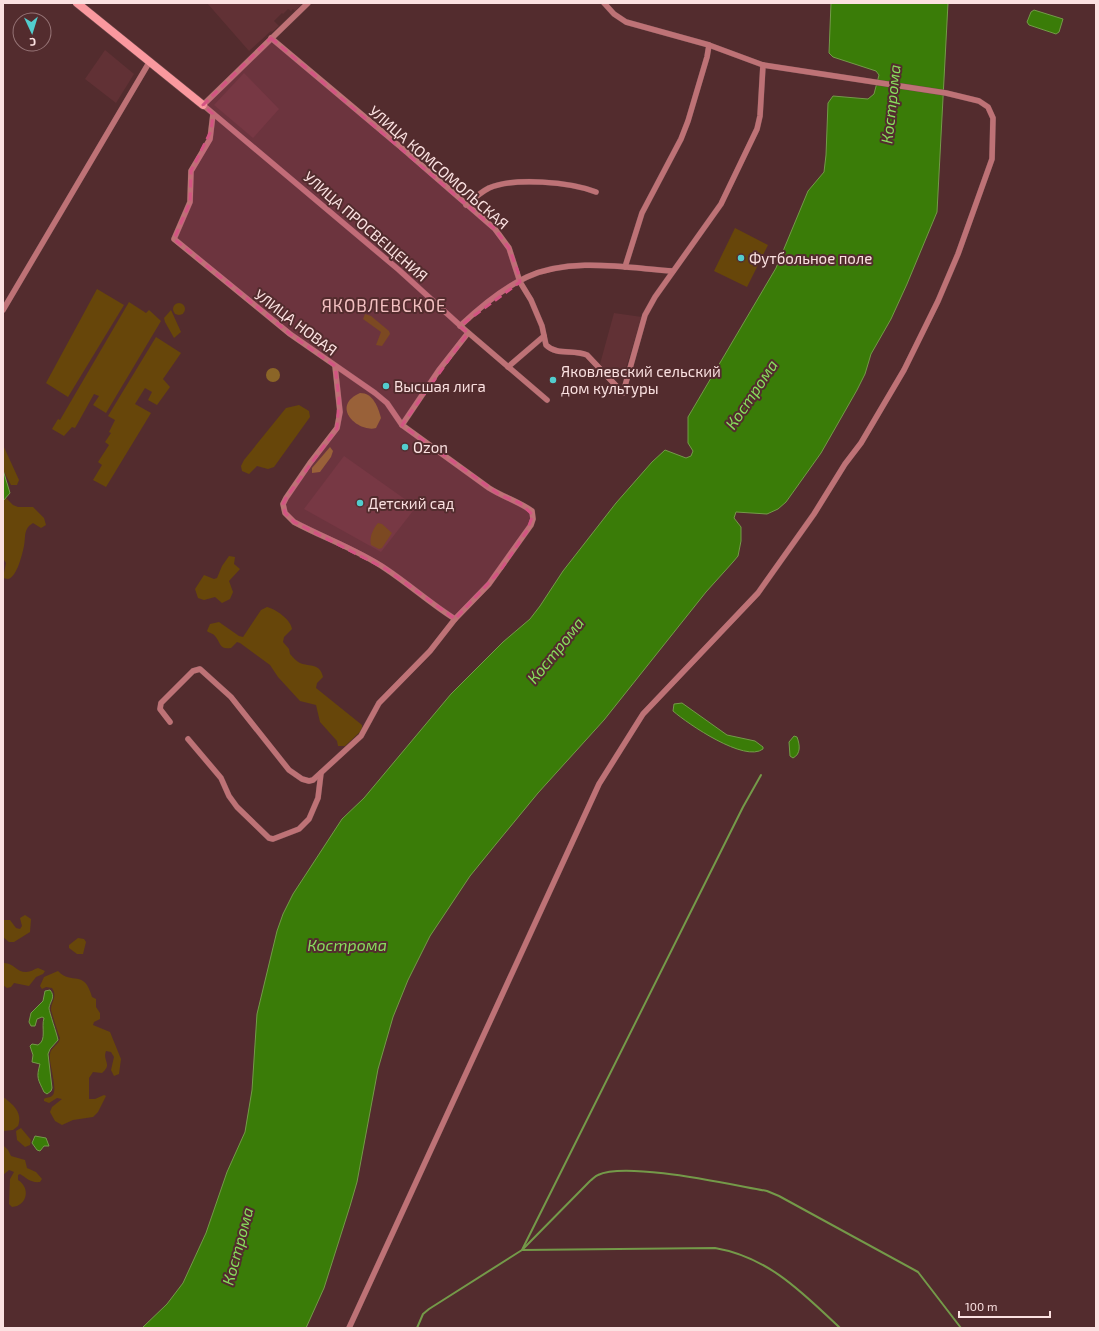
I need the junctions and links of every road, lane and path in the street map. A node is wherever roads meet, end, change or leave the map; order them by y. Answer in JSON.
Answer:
{"nodes":[{"id":1,"x":77,"y":3,"type":"edge"},
{"id":2,"x":308,"y":3,"type":"edge"},
{"id":3,"x":604,"y":3,"type":"edge"},
{"id":4,"x":271,"y":38,"type":"junction"},
{"id":5,"x":708,"y":45,"type":"junction"},
{"id":6,"x":150,"y":61,"type":"junction"},
{"id":7,"x":763,"y":65,"type":"junction"},
{"id":8,"x":203,"y":105,"type":"junction"},
{"id":9,"x":213,"y":114,"type":"junction"},
{"id":10,"x":596,"y":192,"type":"dead end"},
{"id":11,"x":466,"y":204,"type":"junction"},
{"id":12,"x":624,"y":267,"type":"junction"},
{"id":13,"x":673,"y":271,"type":"junction"},
{"id":14,"x":520,"y":282,"type":"junction"},
{"id":15,"x":3,"y":310,"type":"edge"},
{"id":16,"x":460,"y":326,"type":"junction"},
{"id":17,"x":468,"y":333,"type":"junction"},
{"id":18,"x":544,"y":336,"type":"junction"},
{"id":19,"x":335,"y":366,"type":"junction"},
{"id":20,"x":508,"y":367,"type":"junction"},
{"id":21,"x":547,"y":400,"type":"dead end"},
{"id":22,"x":402,"y":425,"type":"junction"},
{"id":23,"x":455,"y":619,"type":"junction"},
{"id":24,"x":170,"y":722,"type":"dead end"},
{"id":25,"x":188,"y":739,"type":"dead end"},
{"id":26,"x":321,"y":773,"type":"junction"},
{"id":27,"x":349,"y":1328,"type":"edge"}],
"edges":[{"from":1,"to":6,"type":"street"},
{"from":2,"to":4,"type":"street"},
{"from":3,"to":5,"type":"street"},
{"from":4,"to":8,"type":"street"},
{"from":4,"to":11,"type":"street","name":"УЛИЦА КОМСОМОЛЬСКАЯ"},
{"from":5,"to":7,"type":"street"},
{"from":5,"to":12,"type":"street"},
{"from":6,"to":8,"type":"street"},
{"from":6,"to":15,"type":"street"},
{"from":7,"to":13,"type":"street"},
{"from":7,"to":27,"type":"street"},
{"from":8,"to":9,"type":"street","name":"УЛИЦА ПРОСВЕЩЕНИЯ"},
{"from":9,"to":16,"type":"street","name":"УЛИЦА ПРОСВЕЩЕНИЯ"},
{"from":9,"to":19,"type":"street","name":"УЛИЦА НОВАЯ"},
{"from":10,"to":11,"type":"street"},
{"from":11,"to":14,"type":"street","name":"УЛИЦА КОМСОМОЛЬСКАЯ"},
{"from":12,"to":13,"type":"street"},
{"from":12,"to":14,"type":"street"},
{"from":13,"to":18,"type":"street","name":"УЛИЦА КОМСОМОЛЬСКАЯ"},
{"from":14,"to":16,"type":"street"},
{"from":14,"to":18,"type":"street","name":"УЛИЦА КОМСОМОЛЬСКАЯ"},
{"from":16,"to":17,"type":"street","name":"УЛИЦА ПРОСВЕЩЕНИЯ"},
{"from":17,"to":20,"type":"street","name":"УЛИЦА ПРОСВЕЩЕНИЯ"},
{"from":17,"to":22,"type":"street"},
{"from":18,"to":20,"type":"street"},
{"from":19,"to":22,"type":"street","name":"УЛИЦА НОВАЯ"},
{"from":19,"to":23,"type":"street"},
{"from":20,"to":21,"type":"street","name":"УЛИЦА ПРОСВЕЩЕНИЯ"},
{"from":22,"to":23,"type":"street","name":"УЛИЦА НОВАЯ"},
{"from":23,"to":26,"type":"street"},
{"from":24,"to":26,"type":"street"},
{"from":25,"to":26,"type":"street"}]}
